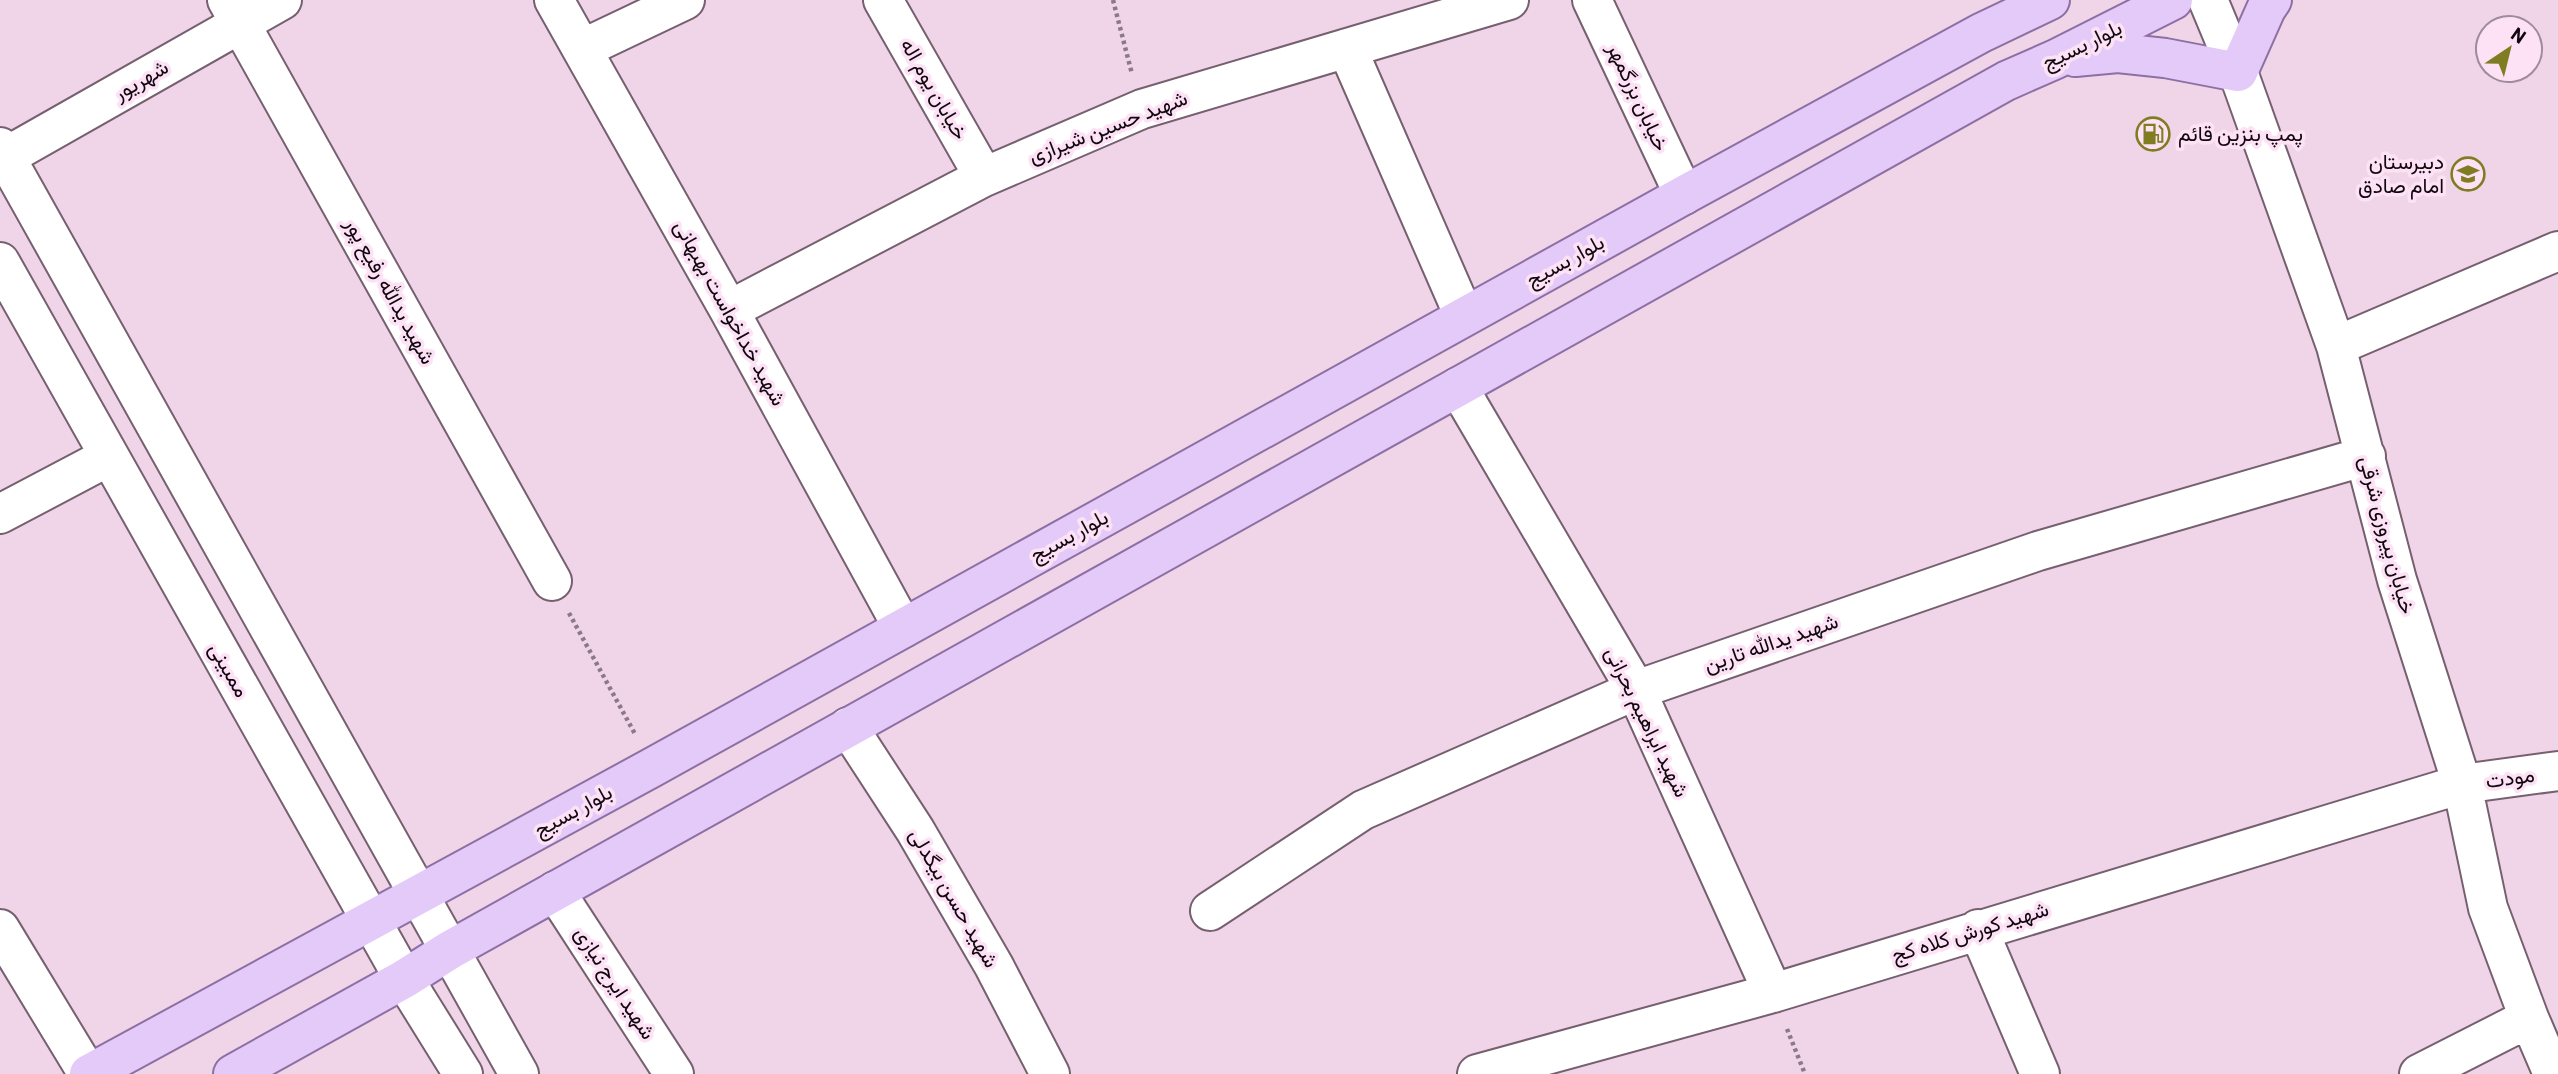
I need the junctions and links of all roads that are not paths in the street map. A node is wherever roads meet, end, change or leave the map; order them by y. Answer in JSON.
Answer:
{"nodes":[{"id":1,"x":282,"y":0,"type":"edge"},
{"id":2,"x":554,"y":0,"type":"edge"},
{"id":3,"x":685,"y":0,"type":"edge"},
{"id":4,"x":883,"y":0,"type":"edge"},
{"id":5,"x":1509,"y":0,"type":"edge"},
{"id":6,"x":1592,"y":0,"type":"edge"},
{"id":7,"x":2172,"y":0,"type":"edge"},
{"id":8,"x":2208,"y":0,"type":"edge"},
{"id":9,"x":2272,"y":0,"type":"edge"},
{"id":10,"x":2035,"y":4,"type":"edge"},
{"id":11,"x":234,"y":12,"type":"edge"},
{"id":12,"x":1347,"y":48,"type":"junction"},
{"id":13,"x":582,"y":50,"type":"junction"},
{"id":14,"x":2056,"y":59,"type":"junction"},
{"id":15,"x":2238,"y":72,"type":"junction"},
{"id":16,"x":2,"y":154,"type":"edge"},
{"id":17,"x":984,"y":177,"type":"junction"},
{"id":18,"x":1684,"y":195,"type":"junction"},
{"id":19,"x":2558,"y":251,"type":"edge"},
{"id":20,"x":0,"y":262,"type":"edge"},
{"id":21,"x":729,"y":310,"type":"junction"},
{"id":22,"x":1465,"y":316,"type":"junction"},
{"id":23,"x":2336,"y":346,"type":"junction"},
{"id":24,"x":1458,"y":387,"type":"junction"},
{"id":25,"x":2366,"y":456,"type":"junction"},
{"id":26,"x":108,"y":457,"type":"junction"},
{"id":27,"x":0,"y":514,"type":"edge"},
{"id":28,"x":552,"y":581,"type":"road end"},
{"id":29,"x":903,"y":628,"type":"junction"},
{"id":30,"x":1636,"y":690,"type":"junction"},
{"id":31,"x":848,"y":727,"type":"junction"},
{"id":32,"x":2558,"y":771,"type":"edge"},
{"id":33,"x":2462,"y":784,"type":"junction"},
{"id":34,"x":555,"y":891,"type":"junction"},
{"id":35,"x":420,"y":895,"type":"junction"},
{"id":36,"x":1210,"y":911,"type":"dead end"},
{"id":37,"x":372,"y":920,"type":"junction"},
{"id":38,"x":0,"y":929,"type":"edge"},
{"id":39,"x":1978,"y":929,"type":"junction"},
{"id":40,"x":450,"y":950,"type":"junction"},
{"id":41,"x":404,"y":979,"type":"junction"},
{"id":42,"x":1773,"y":993,"type":"junction"},
{"id":43,"x":2529,"y":1018,"type":"junction"},
{"id":44,"x":89,"y":1074,"type":"edge"},
{"id":45,"x":233,"y":1074,"type":"edge"},
{"id":46,"x":463,"y":1074,"type":"edge"},
{"id":47,"x":519,"y":1074,"type":"edge"},
{"id":48,"x":674,"y":1074,"type":"edge"},
{"id":49,"x":1050,"y":1074,"type":"edge"},
{"id":50,"x":1477,"y":1074,"type":"edge"},
{"id":51,"x":2039,"y":1074,"type":"edge"},
{"id":52,"x":2418,"y":1074,"type":"edge"},
{"id":53,"x":2553,"y":1074,"type":"edge"}],
"edges":[{"from":1,"to":11,"type":"street","name":"شهریور"},
{"from":2,"to":13,"type":"street","name":"شهید خداخواست بهبهانی"},
{"from":3,"to":13,"type":"street"},
{"from":4,"to":17,"type":"street","name":"خیابان یوم اله"},
{"from":5,"to":12,"type":"street","name":"شهید حسین شیرازی"},
{"from":6,"to":18,"type":"street","name":"خیابان بزرگمهر"},
{"from":7,"to":14,"type":"main road","name":"بلوار بسیج"},
{"from":8,"to":15,"type":"street","name":"خیابان پیروزی شرقی"},
{"from":9,"to":15,"type":"main road"},
{"from":10,"to":18,"type":"main road","name":"بلوار بسیج"},
{"from":11,"to":16,"type":"street","name":"شهریور"},
{"from":11,"to":28,"type":"street","name":"شهید یدالله رفیع پور"},
{"from":12,"to":17,"type":"street","name":"شهید حسین شیرازی"},
{"from":12,"to":22,"type":"street"},
{"from":13,"to":21,"type":"street","name":"شهید خداخواست بهبهانی"},
{"from":14,"to":15,"type":"main road"},
{"from":14,"to":24,"type":"main road","name":"بلوار بسیج"},
{"from":15,"to":23,"type":"street","name":"خیابان پیروزی شرقی"},
{"from":16,"to":35,"type":"street"},
{"from":17,"to":21,"type":"street","name":"شهید حسین شیرازی"},
{"from":18,"to":22,"type":"main road","name":"بلوار بسیج"},
{"from":19,"to":23,"type":"street"},
{"from":20,"to":26,"type":"street","name":"ممبینی"},
{"from":21,"to":29,"type":"street","name":"شهید خداخواست بهبهانی"},
{"from":22,"to":29,"type":"main road","name":"بلوار بسیج"},
{"from":23,"to":25,"type":"street","name":"خیابان پیروزی شرقی"},
{"from":24,"to":30,"type":"street","name":"شهید ابراهیم بحرانی"},
{"from":24,"to":31,"type":"main road","name":"بلوار بسیج"},
{"from":25,"to":30,"type":"street","name":"شهید یدالله تارین"},
{"from":25,"to":33,"type":"street","name":"خیابان پیروزی شرقی"},
{"from":26,"to":27,"type":"street"},
{"from":26,"to":37,"type":"street","name":"ممبینی"},
{"from":29,"to":35,"type":"main road","name":"بلوار بسیج"},
{"from":30,"to":36,"type":"street","name":"شهید یدالله تارین"},
{"from":30,"to":42,"type":"street","name":"شهید ابراهیم بحرانی"},
{"from":31,"to":34,"type":"main road","name":"بلوار بسیج"},
{"from":31,"to":49,"type":"street","name":"شهید حسن بیگدلی"},
{"from":32,"to":33,"type":"street","name":"مودت"},
{"from":33,"to":39,"type":"street","name":"شهید کورش کلاه کج"},
{"from":33,"to":43,"type":"street","name":"خیابان پیروزی شرقی"},
{"from":34,"to":40,"type":"main road","name":"بلوار بسیج"},
{"from":34,"to":48,"type":"street","name":"شهید ایرج نیازی"},
{"from":35,"to":37,"type":"main road","name":"بلوار بسیج"},
{"from":35,"to":40,"type":"street"},
{"from":37,"to":41,"type":"street","name":"ممبینی"},
{"from":37,"to":44,"type":"main road","name":"بلوار بسیج"},
{"from":38,"to":44,"type":"street"},
{"from":39,"to":42,"type":"street","name":"شهید کورش کلاه کج"},
{"from":39,"to":51,"type":"street"},
{"from":40,"to":41,"type":"main road","name":"بلوار بسیج"},
{"from":40,"to":47,"type":"street"},
{"from":41,"to":45,"type":"main road","name":"بلوار بسیج"},
{"from":41,"to":46,"type":"street","name":"ممبینی"},
{"from":42,"to":50,"type":"street","name":"شهید کورش کلاه کج"},
{"from":43,"to":52,"type":"street"},
{"from":43,"to":53,"type":"street","name":"خیابان پیروزی شرقی"}]}
